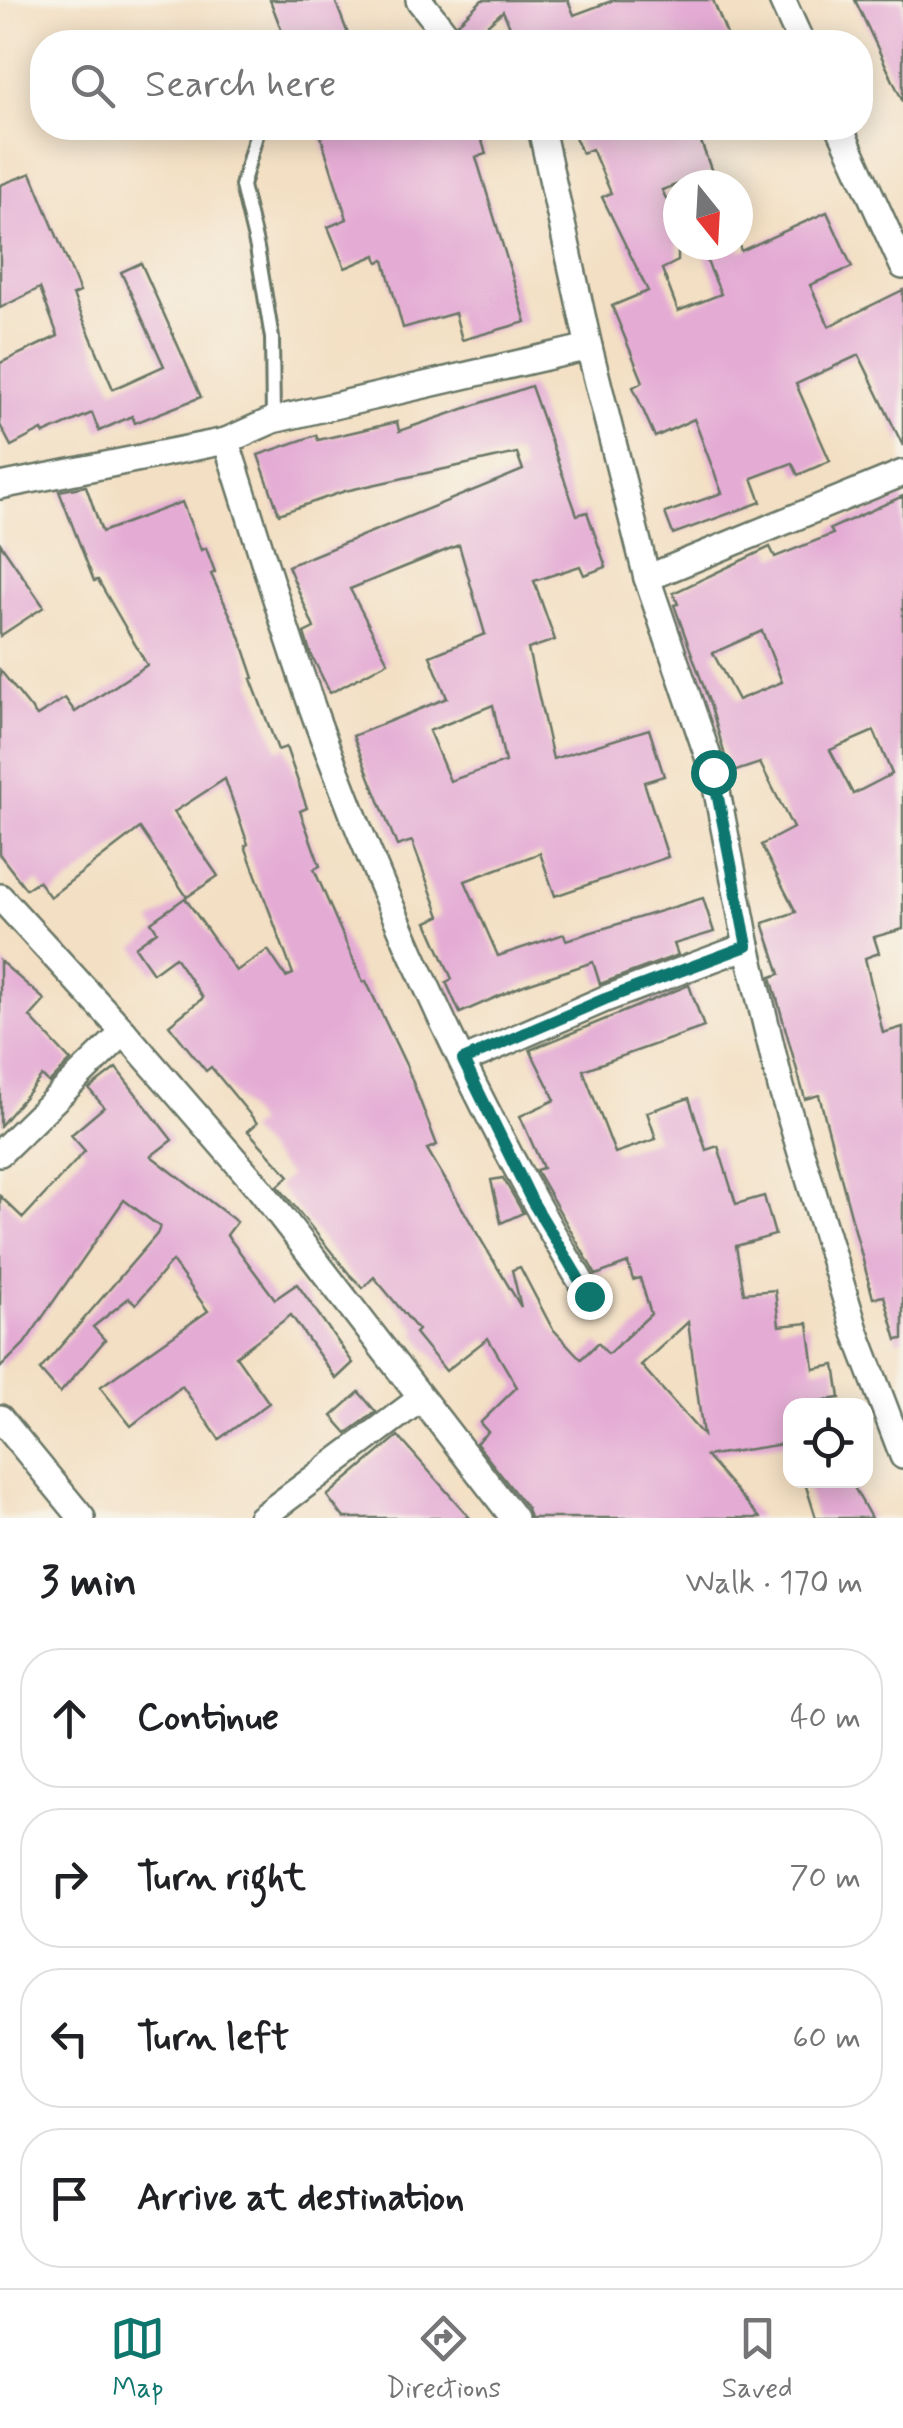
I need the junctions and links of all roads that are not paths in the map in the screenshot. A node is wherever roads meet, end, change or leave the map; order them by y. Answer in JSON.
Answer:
{"nodes":[{"id":1,"x":420,"y":0,"type":"edge"},
{"id":2,"x":782,"y":0,"type":"edge"},
{"id":3,"x":443,"y":30,"type":"edge"},
{"id":4,"x":796,"y":30,"type":"edge"},
{"id":5,"x":255,"y":140,"type":"edge"},
{"id":6,"x":544,"y":140,"type":"edge"},
{"id":7,"x":845,"y":140,"type":"edge"},
{"id":8,"x":903,"y":266,"type":"edge"},
{"id":9,"x":588,"y":348,"type":"junction"},
{"id":10,"x":273,"y":420,"type":"junction"},
{"id":11,"x":226,"y":440,"type":"junction"},
{"id":12,"x":903,"y":473,"type":"edge"},
{"id":13,"x":0,"y":486,"type":"edge"},
{"id":14,"x":647,"y":578,"type":"junction"},
{"id":15,"x":0,"y":896,"type":"edge"},
{"id":16,"x":747,"y":946,"type":"junction"},
{"id":17,"x":124,"y":1032,"type":"junction"},
{"id":18,"x":463,"y":1060,"type":"junction"},
{"id":19,"x":0,"y":1153,"type":"edge"},
{"id":20,"x":589,"y":1296,"type":"dead end"},
{"id":21,"x":420,"y":1398,"type":"junction"},
{"id":22,"x":0,"y":1418,"type":"edge"},
{"id":23,"x":903,"y":1456,"type":"edge"},
{"id":24,"x":82,"y":1518,"type":"edge"},
{"id":25,"x":261,"y":1518,"type":"edge"},
{"id":26,"x":514,"y":1518,"type":"edge"}],
"edges":[{"from":1,"to":3,"type":"street"},
{"from":2,"to":4,"type":"street"},
{"from":5,"to":10,"type":"lane"},
{"from":6,"to":9,"type":"street"},
{"from":7,"to":8,"type":"street"},
{"from":9,"to":10,"type":"street"},
{"from":9,"to":14,"type":"street"},
{"from":10,"to":11,"type":"street"},
{"from":11,"to":13,"type":"street"},
{"from":11,"to":18,"type":"street"},
{"from":12,"to":14,"type":"street"},
{"from":14,"to":16,"type":"street"},
{"from":15,"to":17,"type":"street"},
{"from":16,"to":18,"type":"street"},
{"from":16,"to":23,"type":"street"},
{"from":17,"to":19,"type":"street"},
{"from":17,"to":21,"type":"street"},
{"from":18,"to":20,"type":"street"},
{"from":21,"to":25,"type":"street"},
{"from":21,"to":26,"type":"street"},
{"from":22,"to":24,"type":"street"}]}
